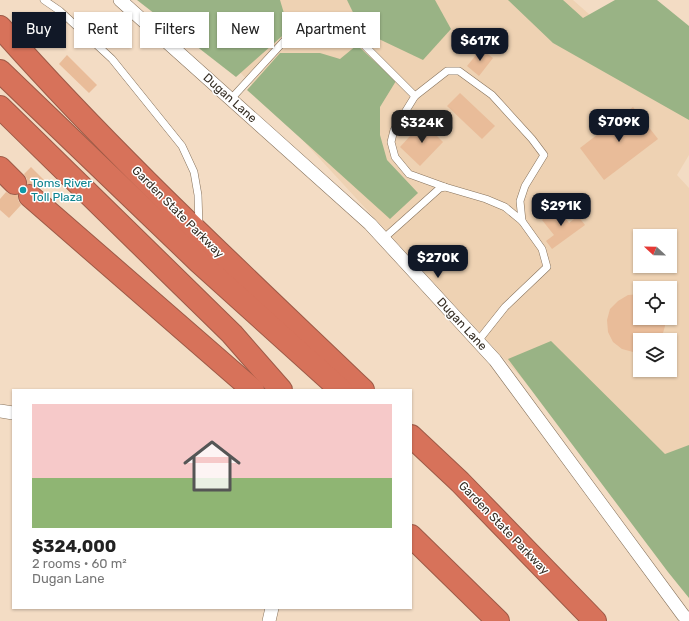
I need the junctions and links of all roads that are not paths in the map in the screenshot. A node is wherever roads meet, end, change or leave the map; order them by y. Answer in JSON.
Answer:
{"nodes":[{"id":1,"x":44,"y":0,"type":"edge"},
{"id":2,"x":120,"y":0,"type":"edge"},
{"id":3,"x":0,"y":27,"type":"edge"},
{"id":4,"x":0,"y":71,"type":"edge"},
{"id":5,"x":415,"y":96,"type":"junction"},
{"id":6,"x":231,"y":99,"type":"junction"},
{"id":7,"x":0,"y":107,"type":"edge"},
{"id":8,"x":0,"y":168,"type":"edge"},
{"id":9,"x":445,"y":186,"type":"junction"},
{"id":10,"x":522,"y":221,"type":"junction"},
{"id":11,"x":199,"y":232,"type":"junction"},
{"id":12,"x":383,"y":238,"type":"junction"},
{"id":13,"x":478,"y":341,"type":"junction"},
{"id":14,"x":252,"y":389,"type":"edge"},
{"id":15,"x":280,"y":389,"type":"edge"},
{"id":16,"x":340,"y":389,"type":"edge"},
{"id":17,"x":362,"y":389,"type":"edge"},
{"id":18,"x":0,"y":411,"type":"edge"},
{"id":19,"x":12,"y":413,"type":"edge"},
{"id":20,"x":412,"y":437,"type":"edge"},
{"id":21,"x":412,"y":453,"type":"edge"},
{"id":22,"x":412,"y":537,"type":"edge"},
{"id":23,"x":538,"y":563,"type":"junction"},
{"id":24,"x":272,"y":609,"type":"edge"},
{"id":25,"x":269,"y":621,"type":"edge"},
{"id":26,"x":498,"y":621,"type":"edge"},
{"id":27,"x":595,"y":621,"type":"edge"},
{"id":28,"x":689,"y":621,"type":"edge"}],
"edges":[{"from":1,"to":11,"type":"lane"},
{"from":2,"to":6,"type":"street","name":"Dugan Lane"},
{"from":3,"to":11,"type":"highway","name":"Garden State Parkway"},
{"from":4,"to":16,"type":"highway"},
{"from":5,"to":6,"type":"lane"},
{"from":5,"to":9,"type":"lane"},
{"from":5,"to":10,"type":"lane"},
{"from":6,"to":12,"type":"street","name":"Dugan Lane"},
{"from":7,"to":15,"type":"highway"},
{"from":8,"to":14,"type":"highway"},
{"from":9,"to":10,"type":"lane"},
{"from":9,"to":12,"type":"lane"},
{"from":10,"to":13,"type":"lane"},
{"from":11,"to":17,"type":"highway","name":"Garden State Parkway"},
{"from":12,"to":13,"type":"street","name":"Dugan Lane"},
{"from":13,"to":28,"type":"street","name":"Dugan Lane"},
{"from":18,"to":19,"type":"street"},
{"from":20,"to":23,"type":"highway","name":"Garden State Parkway"},
{"from":21,"to":23,"type":"highway"},
{"from":22,"to":26,"type":"highway"},
{"from":23,"to":27,"type":"highway","name":"Garden State Parkway"},
{"from":24,"to":25,"type":"street"}]}
